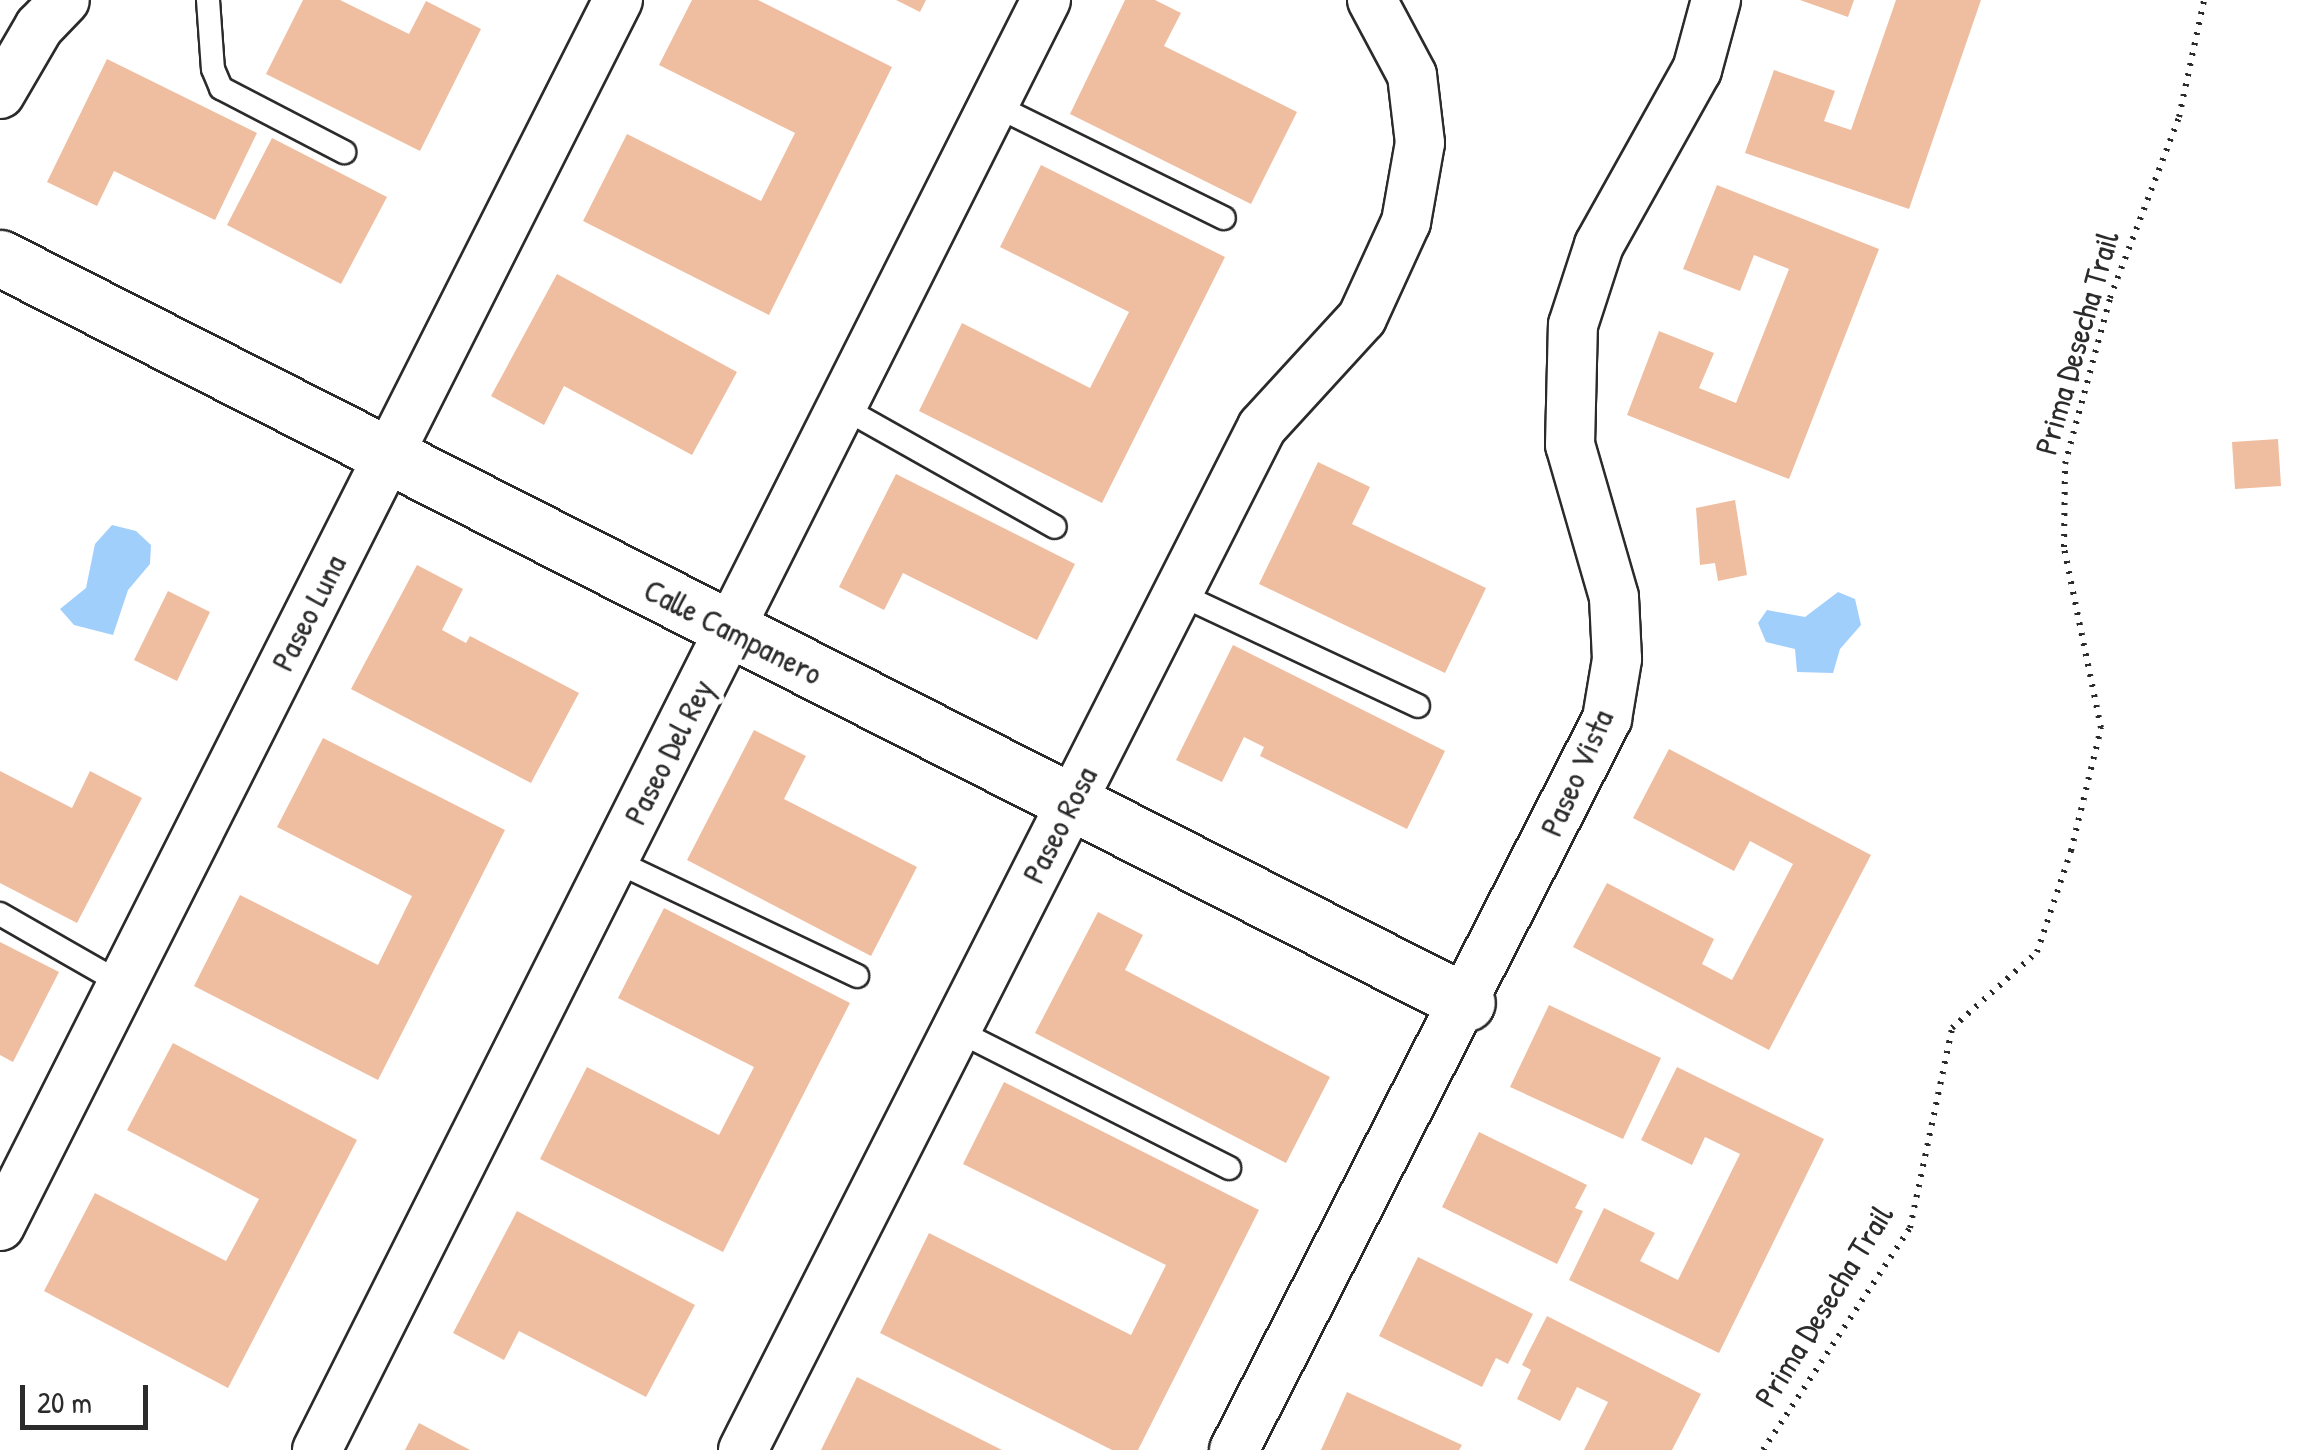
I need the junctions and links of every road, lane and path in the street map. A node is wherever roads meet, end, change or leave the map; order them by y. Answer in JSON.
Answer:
{"nodes":[{"id":1,"x":64,"y":0,"type":"edge"},
{"id":2,"x":208,"y":0,"type":"edge"},
{"id":3,"x":618,"y":0,"type":"edge"},
{"id":4,"x":1046,"y":0,"type":"edge"},
{"id":5,"x":1372,"y":0,"type":"edge"},
{"id":6,"x":1716,"y":0,"type":"edge"},
{"id":7,"x":2204,"y":0,"type":"edge"},
{"id":8,"x":0,"y":94,"type":"edge"},
{"id":9,"x":994,"y":104,"type":"junction"},
{"id":10,"x":344,"y":152,"type":"dead end"},
{"id":11,"x":1224,"y":218,"type":"dead end"},
{"id":12,"x":0,"y":258,"type":"edge"},
{"id":13,"x":842,"y":408,"type":"junction"},
{"id":14,"x":387,"y":457,"type":"junction"},
{"id":15,"x":1055,"y":527,"type":"dead end"},
{"id":16,"x":1177,"y":594,"type":"junction"},
{"id":17,"x":730,"y":631,"type":"junction"},
{"id":18,"x":1418,"y":706,"type":"dead end"},
{"id":19,"x":1072,"y":802,"type":"junction"},
{"id":20,"x":614,"y":861,"type":"junction"},
{"id":21,"x":0,"y":914,"type":"edge"},
{"id":22,"x":857,"y":976,"type":"dead end"},
{"id":23,"x":122,"y":984,"type":"junction"},
{"id":24,"x":1467,"y":1003,"type":"junction"},
{"id":25,"x":956,"y":1030,"type":"junction"},
{"id":26,"x":1229,"y":1168,"type":"dead end"},
{"id":27,"x":0,"y":1226,"type":"edge"},
{"id":28,"x":318,"y":1450,"type":"edge"},
{"id":29,"x":743,"y":1450,"type":"edge"},
{"id":30,"x":1234,"y":1450,"type":"edge"},
{"id":31,"x":1763,"y":1450,"type":"edge"}],
"edges":[{"from":1,"to":8,"type":"street"},
{"from":2,"to":10,"type":"lane"},
{"from":3,"to":14,"type":"street","name":"Paseo Luna"},
{"from":4,"to":9,"type":"street","name":"Paseo Del Rey"},
{"from":5,"to":16,"type":"street","name":"Paseo Rosa"},
{"from":6,"to":24,"type":"street","name":"Paseo Vista"},
{"from":7,"to":31,"type":"path","name":"Prima Desecha Trail"},
{"from":9,"to":11,"type":"lane"},
{"from":9,"to":13,"type":"street","name":"Paseo Del Rey"},
{"from":12,"to":14,"type":"street","name":"Calle Campanero"},
{"from":13,"to":15,"type":"lane"},
{"from":13,"to":17,"type":"street","name":"Paseo Del Rey"},
{"from":14,"to":17,"type":"street","name":"Calle Campanero"},
{"from":14,"to":23,"type":"street","name":"Paseo Luna"},
{"from":16,"to":18,"type":"lane"},
{"from":16,"to":19,"type":"street","name":"Paseo Rosa"},
{"from":17,"to":19,"type":"street","name":"Calle Campanero"},
{"from":17,"to":20,"type":"street","name":"Paseo Del Rey"},
{"from":19,"to":24,"type":"street","name":"Calle Campanero"},
{"from":19,"to":25,"type":"street","name":"Paseo Rosa"},
{"from":20,"to":22,"type":"lane"},
{"from":20,"to":28,"type":"street","name":"Paseo Del Rey"},
{"from":21,"to":23,"type":"lane"},
{"from":23,"to":27,"type":"street","name":"Paseo Luna"},
{"from":24,"to":30,"type":"street","name":"Paseo Vista"},
{"from":25,"to":26,"type":"lane"},
{"from":25,"to":29,"type":"street","name":"Paseo Rosa"}]}
